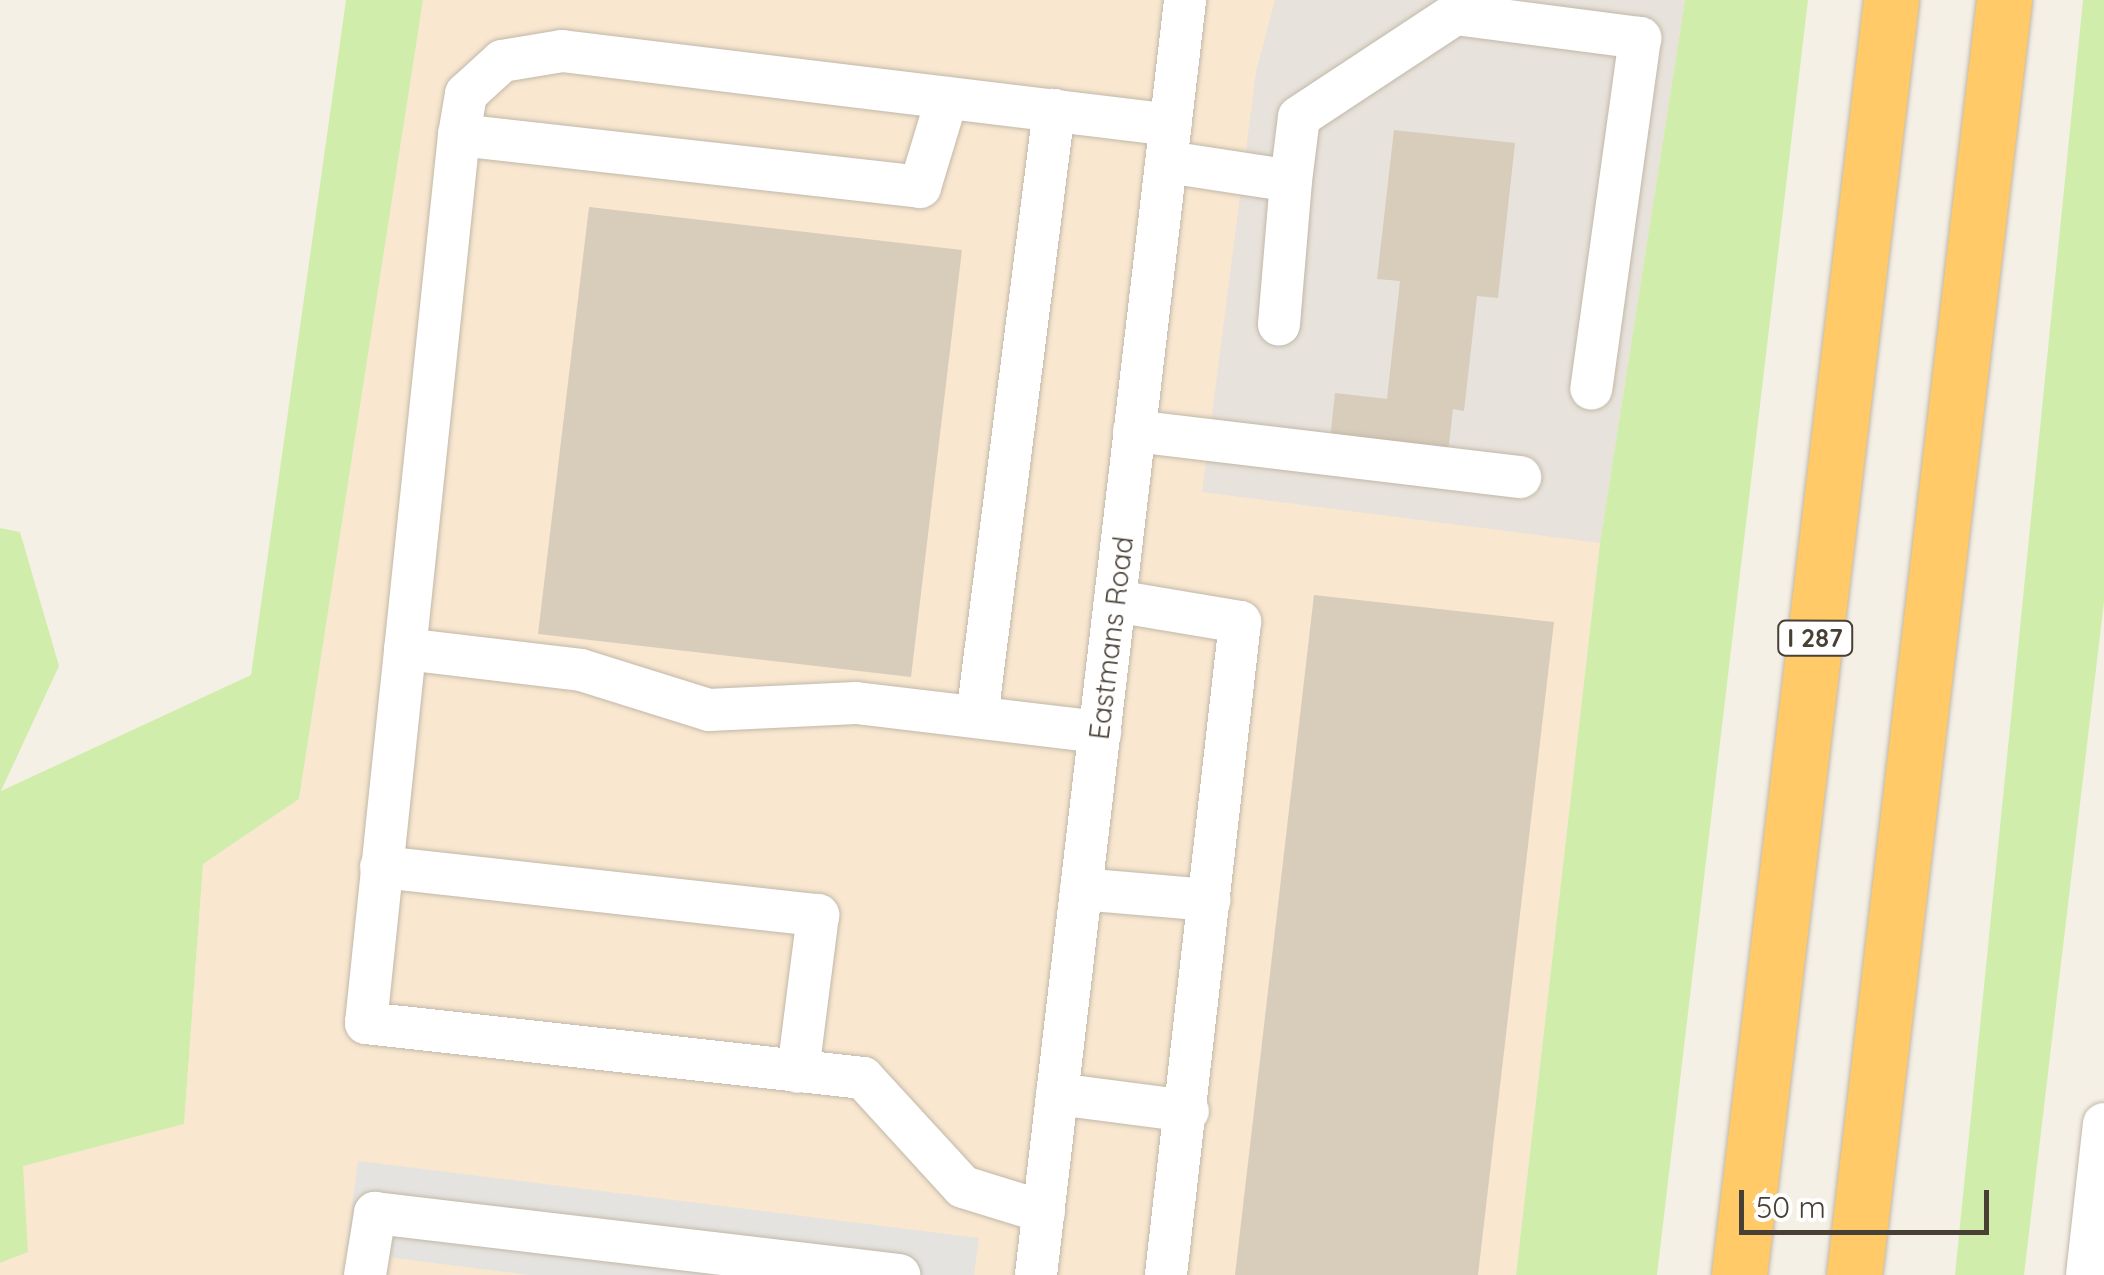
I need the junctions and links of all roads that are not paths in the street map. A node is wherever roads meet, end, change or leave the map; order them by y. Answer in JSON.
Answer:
{"nodes":[{"id":1,"x":1185,"y":0,"type":"edge"},
{"id":2,"x":1890,"y":0,"type":"edge"},
{"id":3,"x":2004,"y":0,"type":"edge"},
{"id":4,"x":947,"y":98,"type":"junction"},
{"id":5,"x":1054,"y":110,"type":"junction"},
{"id":6,"x":459,"y":135,"type":"junction"},
{"id":7,"x":1169,"y":143,"type":"junction"},
{"id":8,"x":1291,"y":180,"type":"junction"},
{"id":9,"x":1279,"y":325,"type":"dead end"},
{"id":10,"x":1591,"y":388,"type":"dead end"},
{"id":11,"x":1134,"y":431,"type":"junction"},
{"id":12,"x":1520,"y":477,"type":"dead end"},
{"id":13,"x":1115,"y":600,"type":"junction"},
{"id":14,"x":405,"y":649,"type":"junction"},
{"id":15,"x":978,"y":717,"type":"junction"},
{"id":16,"x":1100,"y":732,"type":"junction"},
{"id":17,"x":381,"y":867,"type":"junction"},
{"id":18,"x":1082,"y":889,"type":"junction"},
{"id":19,"x":1210,"y":900,"type":"junction"},
{"id":20,"x":798,"y":1072,"type":"junction"},
{"id":21,"x":1057,"y":1094,"type":"junction"},
{"id":22,"x":1188,"y":1111,"type":"junction"},
{"id":23,"x":2103,"y":1136,"type":"edge"},
{"id":24,"x":1044,"y":1212,"type":"junction"},
{"id":25,"x":365,"y":1275,"type":"edge"},
{"id":26,"x":899,"y":1275,"type":"edge"},
{"id":27,"x":1036,"y":1275,"type":"edge"},
{"id":28,"x":1166,"y":1275,"type":"edge"},
{"id":29,"x":1739,"y":1275,"type":"edge"},
{"id":30,"x":1854,"y":1275,"type":"edge"},
{"id":31,"x":2088,"y":1275,"type":"edge"}],
"edges":[{"from":1,"to":7,"type":"street","name":"Eastmans Road"},
{"from":2,"to":29,"type":"highway","number":"I 287"},
{"from":3,"to":30,"type":"highway"},
{"from":4,"to":5,"type":"street"},
{"from":4,"to":6,"type":"street"},
{"from":4,"to":6,"type":"street"},
{"from":5,"to":7,"type":"street"},
{"from":5,"to":15,"type":"street"},
{"from":6,"to":14,"type":"street"},
{"from":7,"to":8,"type":"street"},
{"from":7,"to":11,"type":"street","name":"Eastmans Road"},
{"from":8,"to":9,"type":"street"},
{"from":8,"to":10,"type":"street"},
{"from":11,"to":12,"type":"street"},
{"from":11,"to":13,"type":"street","name":"Eastmans Road"},
{"from":13,"to":16,"type":"street","name":"Eastmans Road"},
{"from":13,"to":19,"type":"street"},
{"from":14,"to":15,"type":"street"},
{"from":14,"to":17,"type":"street"},
{"from":15,"to":16,"type":"street"},
{"from":16,"to":18,"type":"street","name":"Eastmans Road"},
{"from":17,"to":20,"type":"street"},
{"from":17,"to":20,"type":"street"},
{"from":18,"to":19,"type":"street"},
{"from":18,"to":21,"type":"street","name":"Eastmans Road"},
{"from":19,"to":22,"type":"street"},
{"from":20,"to":24,"type":"street"},
{"from":21,"to":22,"type":"street"},
{"from":21,"to":24,"type":"street","name":"Eastmans Road"},
{"from":22,"to":28,"type":"street"},
{"from":23,"to":31,"type":"street"},
{"from":24,"to":27,"type":"street","name":"Eastmans Road"},
{"from":25,"to":26,"type":"street"}]}
